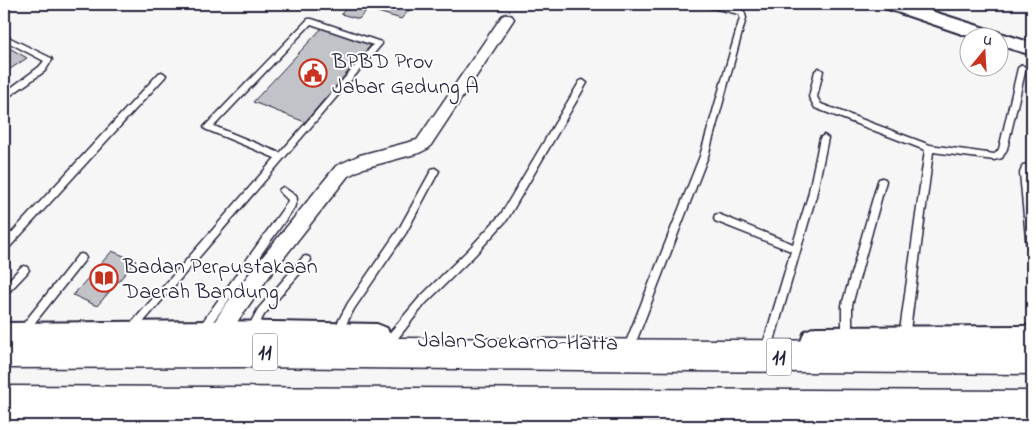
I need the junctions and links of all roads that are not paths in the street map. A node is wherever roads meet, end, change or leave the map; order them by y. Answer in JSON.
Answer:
{"nodes":[{"id":1,"x":705,"y":4,"type":"edge"},
{"id":2,"x":891,"y":4,"type":"edge"},
{"id":3,"x":507,"y":20,"type":"dead end"},
{"id":4,"x":966,"y":28,"type":"edge"},
{"id":5,"x":4,"y":37,"type":"edge"},
{"id":6,"x":1008,"y":41,"type":"edge"},
{"id":7,"x":1032,"y":49,"type":"edge"},
{"id":8,"x":1022,"y":68,"type":"dead end"},
{"id":9,"x":819,"y":71,"type":"dead end"},
{"id":10,"x":162,"y":75,"type":"dead end"},
{"id":11,"x":583,"y":83,"type":"dead end"},
{"id":12,"x":4,"y":97,"type":"edge"},
{"id":13,"x":208,"y":127,"type":"joint"},
{"id":14,"x":824,"y":138,"type":"dead end"},
{"id":15,"x":929,"y":148,"type":"junction"},
{"id":16,"x":282,"y":157,"type":"junction"},
{"id":17,"x":1032,"y":166,"type":"edge"},
{"id":18,"x":435,"y":171,"type":"dead end"},
{"id":19,"x":882,"y":180,"type":"dead end"},
{"id":20,"x":283,"y":191,"type":"dead end"},
{"id":21,"x":718,"y":218,"type":"dead end"},
{"id":22,"x":4,"y":247,"type":"edge"},
{"id":23,"x":797,"y":249,"type":"junction"},
{"id":24,"x":1032,"y":249,"type":"edge"},
{"id":25,"x":81,"y":258,"type":"dead end"},
{"id":26,"x":306,"y":260,"type":"dead end"},
{"id":27,"x":24,"y":270,"type":"dead end"},
{"id":28,"x":4,"y":291,"type":"edge"},
{"id":29,"x":207,"y":335,"type":"junction"},
{"id":30,"x":126,"y":336,"type":"junction"},
{"id":31,"x":248,"y":336,"type":"junction"},
{"id":32,"x":335,"y":337,"type":"junction"},
{"id":33,"x":391,"y":339,"type":"junction"},
{"id":34,"x":904,"y":340,"type":"junction"},
{"id":35,"x":1032,"y":340,"type":"edge"},
{"id":36,"x":770,"y":341,"type":"junction"},
{"id":37,"x":847,"y":341,"type":"junction"},
{"id":38,"x":9,"y":342,"type":"edge"},
{"id":39,"x":631,"y":342,"type":"junction"},
{"id":40,"x":526,"y":348,"type":"junction"},
{"id":41,"x":1032,"y":358,"type":"edge"},
{"id":42,"x":4,"y":402,"type":"edge"},
{"id":43,"x":1032,"y":408,"type":"edge"},
{"id":44,"x":4,"y":422,"type":"edge"},
{"id":45,"x":122,"y":424,"type":"edge"},
{"id":46,"x":241,"y":425,"type":"edge"},
{"id":47,"x":395,"y":426,"type":"edge"},
{"id":48,"x":485,"y":426,"type":"edge"},
{"id":49,"x":540,"y":426,"type":"edge"}],
"edges":[{"from":1,"to":39,"type":"lane"},
{"from":2,"to":4,"type":"street"},
{"from":3,"to":29,"type":"street"},
{"from":5,"to":12,"type":"lane"},
{"from":6,"to":7,"type":"street"},
{"from":8,"to":15,"type":"lane"},
{"from":9,"to":15,"type":"lane"},
{"from":10,"to":22,"type":"lane"},
{"from":11,"to":33,"type":"lane"},
{"from":13,"to":16,"type":"lane"},
{"from":13,"to":16,"type":"lane"},
{"from":14,"to":23,"type":"lane"},
{"from":15,"to":34,"type":"lane"},
{"from":16,"to":30,"type":"lane"},
{"from":17,"to":24,"type":"lane"},
{"from":18,"to":32,"type":"lane"},
{"from":19,"to":37,"type":"lane"},
{"from":20,"to":29,"type":"lane"},
{"from":21,"to":23,"type":"lane"},
{"from":23,"to":36,"type":"lane"},
{"from":25,"to":38,"type":"lane"},
{"from":26,"to":31,"type":"lane"},
{"from":27,"to":28,"type":"lane"},
{"from":29,"to":30,"type":"main road","name":"Jalan Soekarno-Hatta"},
{"from":29,"to":31,"type":"main road","name":"Jalan Soekarno-Hatta"},
{"from":30,"to":38,"type":"main road","name":"Jalan Soekarno-Hatta"},
{"from":31,"to":32,"type":"main road","name":"Jalan Soekarno-Hatta"},
{"from":32,"to":33,"type":"main road","name":"Jalan Soekarno-Hatta"},
{"from":33,"to":40,"type":"main road","name":"Jalan Soekarno-Hatta"},
{"from":34,"to":35,"type":"main road","name":"Jalan Soekarno-Hatta"},
{"from":34,"to":37,"type":"main road","name":"Jalan Soekarno-Hatta"},
{"from":36,"to":37,"type":"main road","name":"Jalan Soekarno-Hatta"},
{"from":36,"to":39,"type":"main road","name":"Jalan Soekarno-Hatta"},
{"from":38,"to":40,"type":"highway","name":"Jalan Soekarno-Hatta","number":"11"},
{"from":39,"to":40,"type":"main road","name":"Jalan Soekarno-Hatta"},
{"from":40,"to":41,"type":"highway","name":"Jalan Soekarno-Hatta","number":"11"},
{"from":42,"to":43,"type":"highway","number":"11"},
{"from":44,"to":45,"type":"main road"},
{"from":45,"to":46,"type":"main road"},
{"from":46,"to":47,"type":"main road"},
{"from":47,"to":48,"type":"main road"},
{"from":48,"to":49,"type":"main road"}]}
